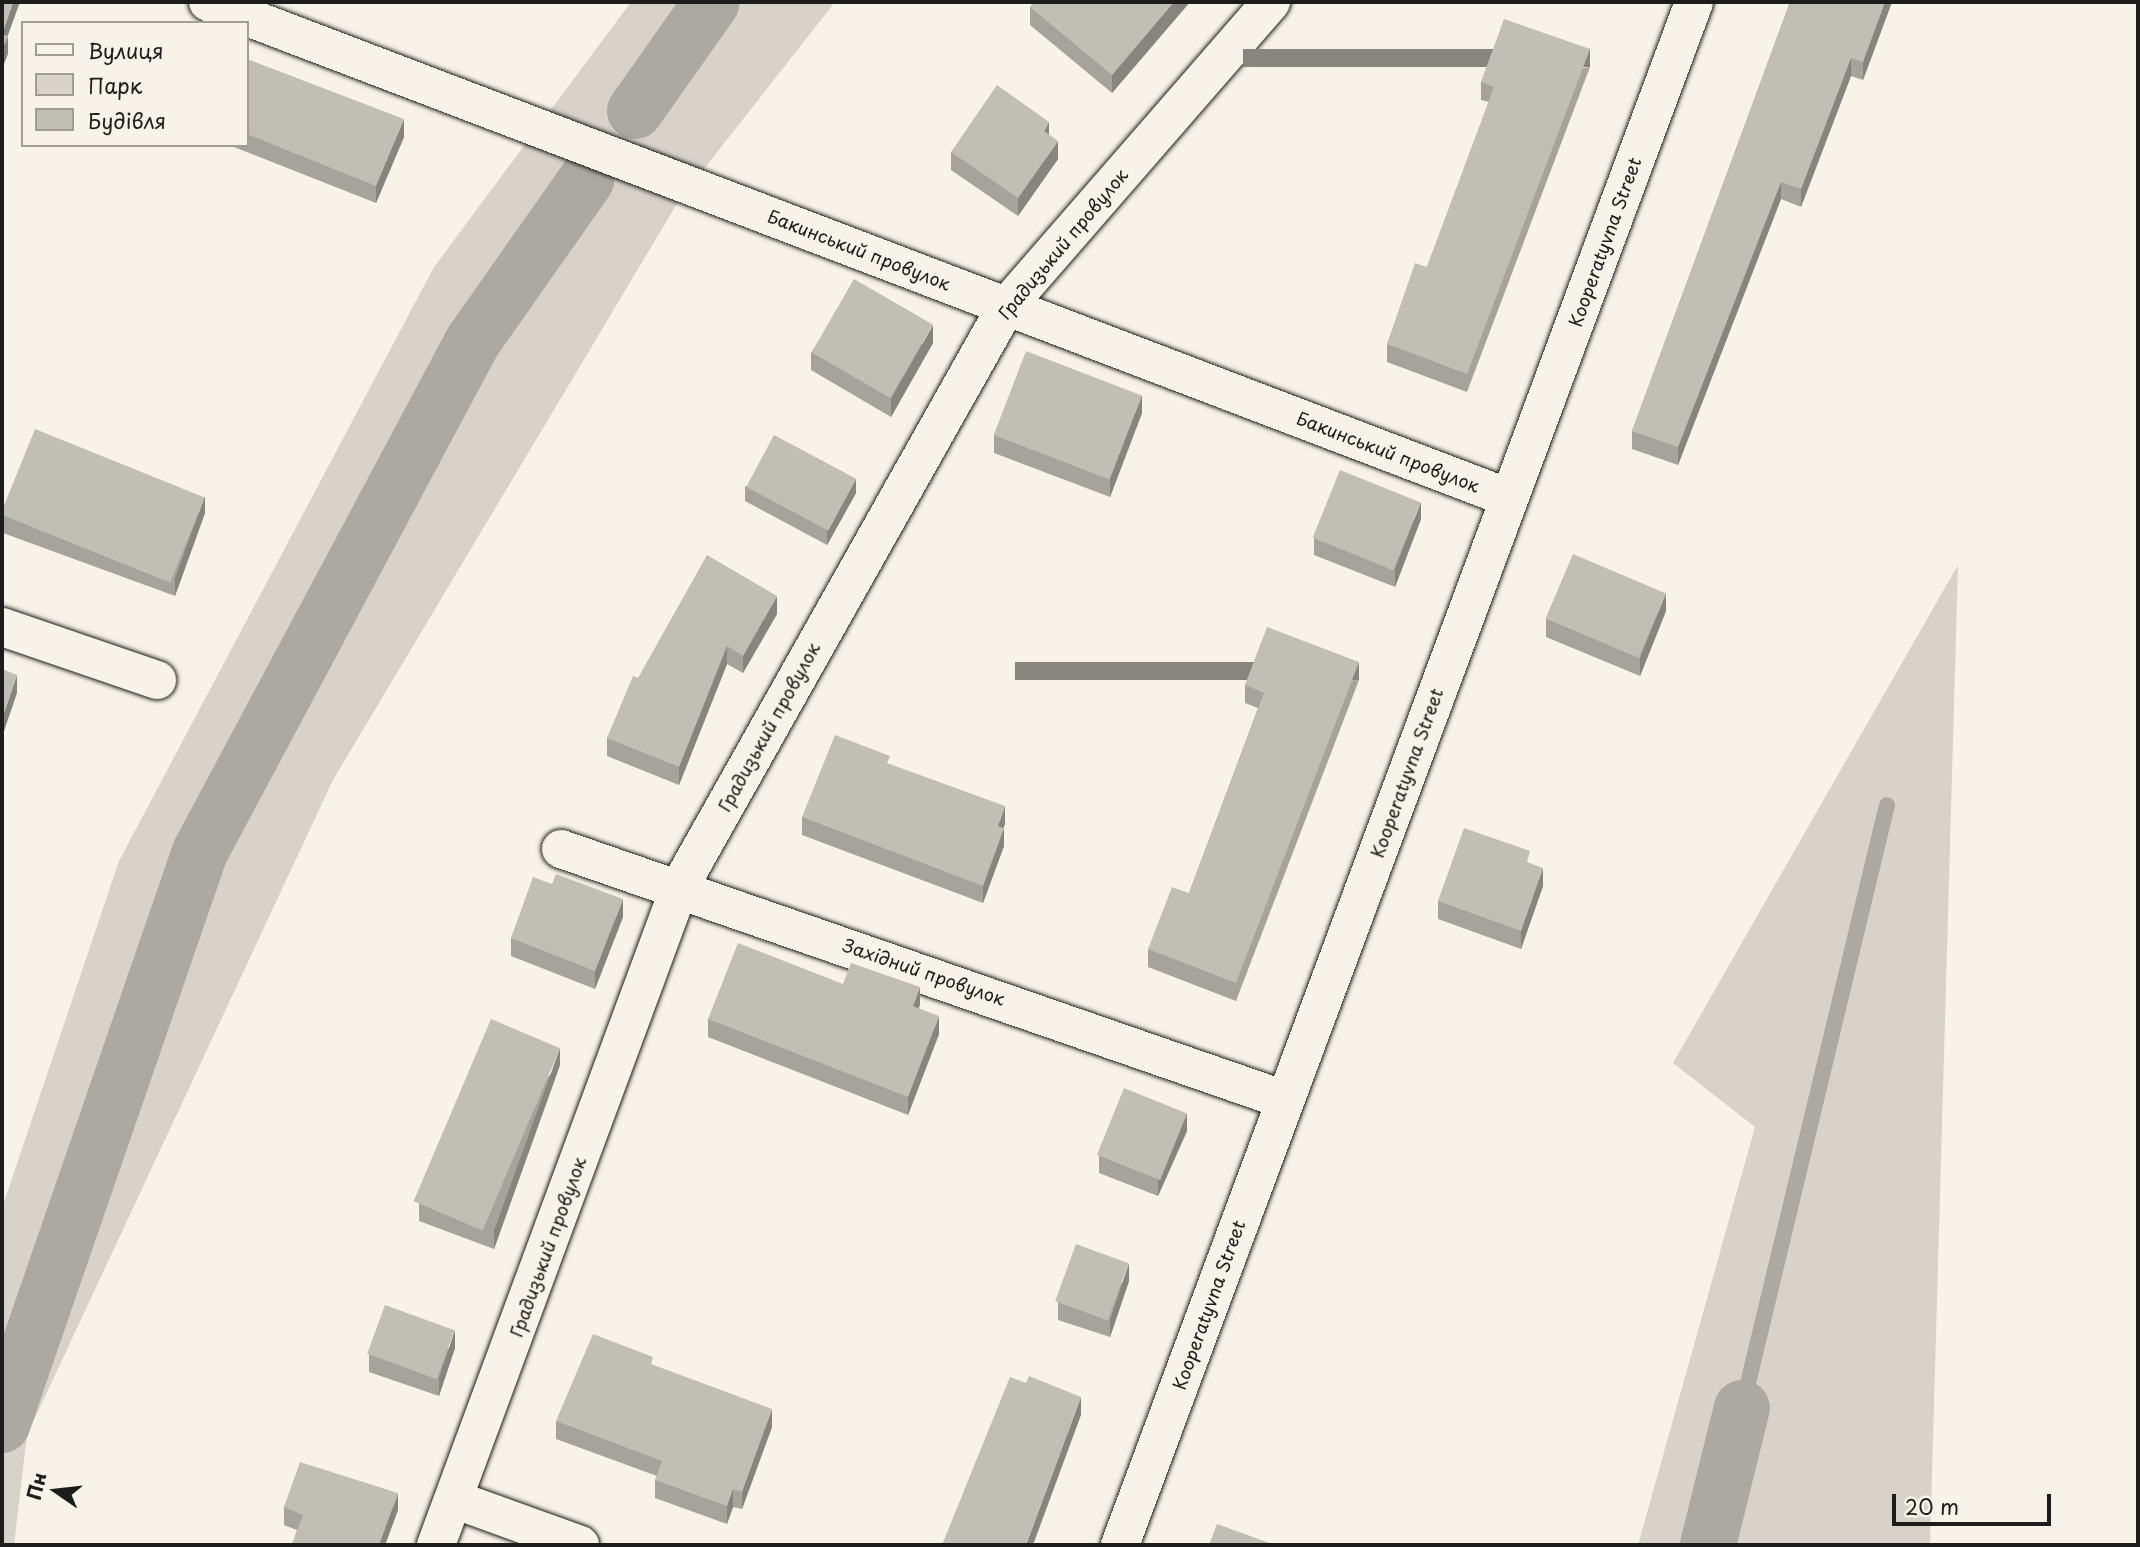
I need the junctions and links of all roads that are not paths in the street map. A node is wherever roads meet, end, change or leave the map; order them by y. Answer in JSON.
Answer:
{"nodes":[{"id":1,"x":208,"y":2,"type":"edge"},
{"id":2,"x":1271,"y":2,"type":"edge"},
{"id":3,"x":1694,"y":2,"type":"edge"},
{"id":4,"x":1006,"y":307,"type":"junction"},
{"id":5,"x":1509,"y":498,"type":"junction"},
{"id":6,"x":2,"y":627,"type":"edge"},
{"id":7,"x":157,"y":680,"type":"dead end"},
{"id":8,"x":561,"y":849,"type":"dead end"},
{"id":9,"x":680,"y":886,"type":"junction"},
{"id":10,"x":1285,"y":1100,"type":"junction"},
{"id":11,"x":456,"y":1500,"type":"junction"},
{"id":12,"x":436,"y":1545,"type":"edge"},
{"id":13,"x":580,"y":1545,"type":"edge"},
{"id":14,"x":1120,"y":1545,"type":"edge"}],
"edges":[{"from":1,"to":4,"type":"street","name":"Бакинський провулок"},
{"from":2,"to":4,"type":"street","name":"Градизький провулок"},
{"from":3,"to":5,"type":"street","name":"Kooperatyvna Street"},
{"from":4,"to":5,"type":"street","name":"Бакинський провулок"},
{"from":4,"to":9,"type":"street","name":"Градизький провулок"},
{"from":5,"to":10,"type":"street","name":"Kooperatyvna Street"},
{"from":6,"to":7,"type":"street"},
{"from":8,"to":9,"type":"street","name":"Західний провулок"},
{"from":9,"to":10,"type":"street","name":"Західний провулок"},
{"from":9,"to":11,"type":"street","name":"Градизький провулок"},
{"from":10,"to":14,"type":"street","name":"Kooperatyvna Street"},
{"from":11,"to":12,"type":"street","name":"Градизький провулок"},
{"from":11,"to":13,"type":"street"}]}
